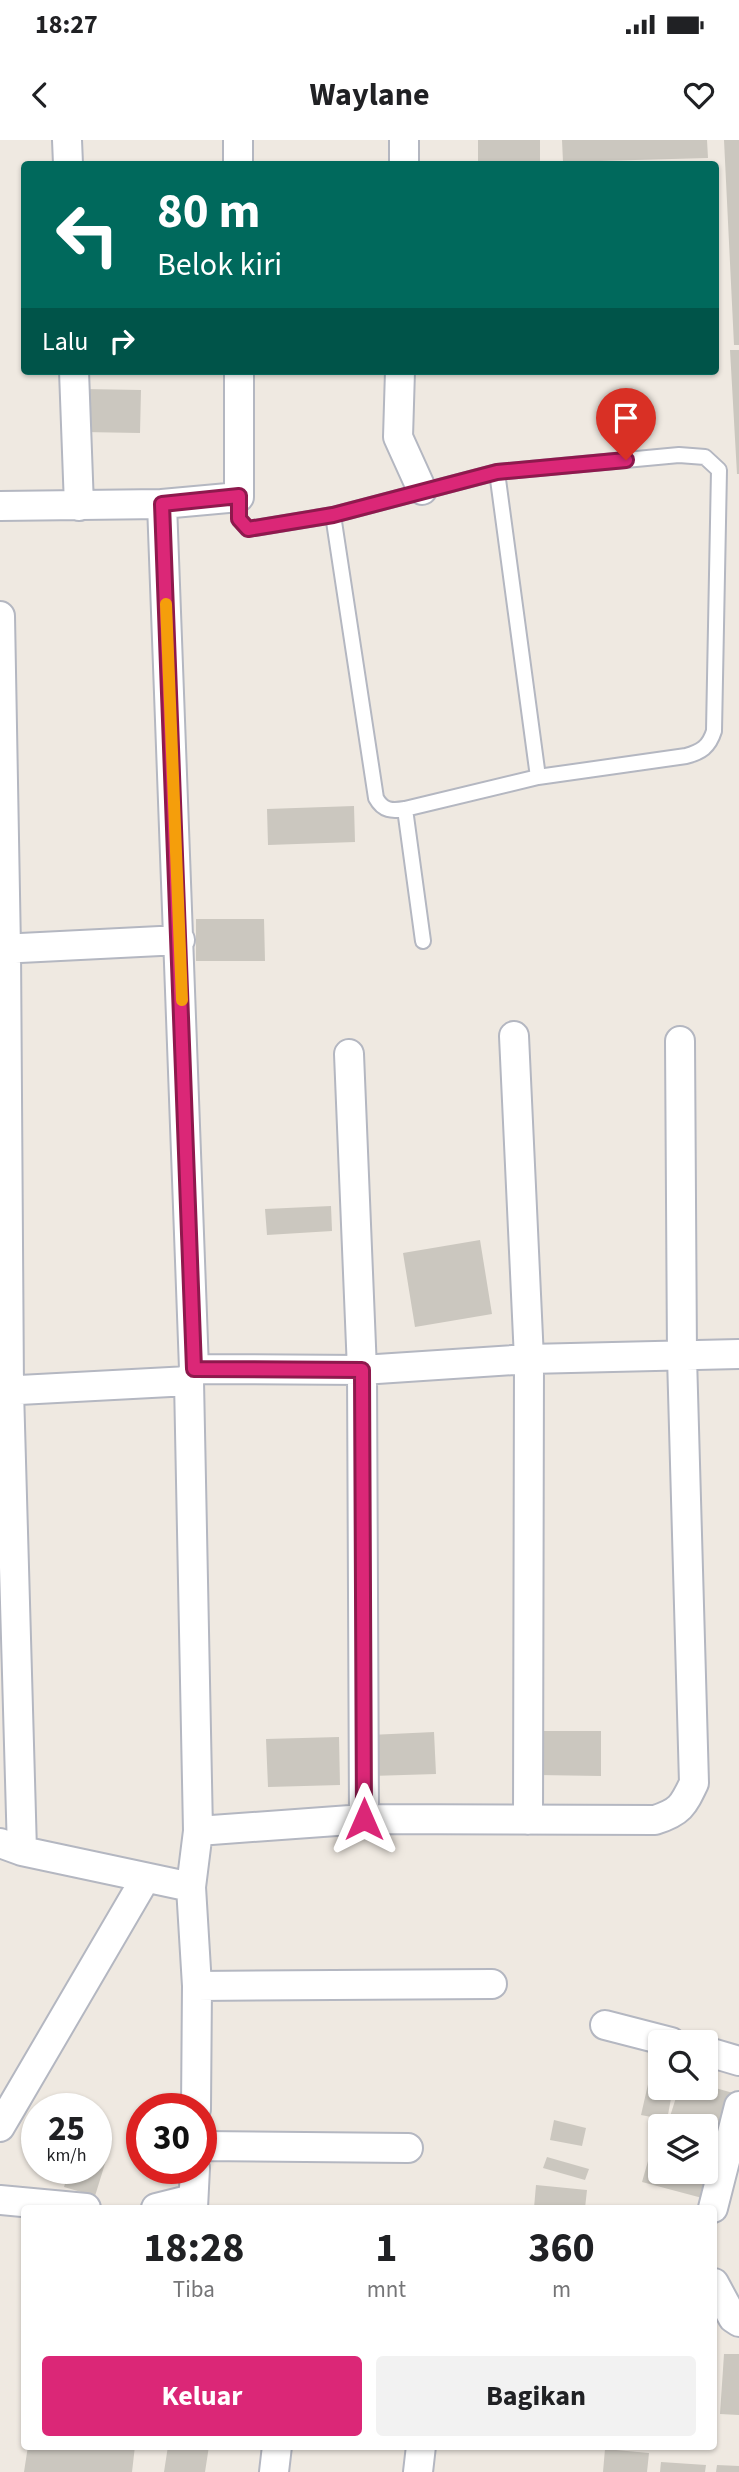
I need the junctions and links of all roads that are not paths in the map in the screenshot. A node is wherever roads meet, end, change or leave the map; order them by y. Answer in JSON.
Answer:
{"nodes":[{"id":1,"x":67,"y":140,"type":"edge"},
{"id":2,"x":238,"y":140,"type":"edge"},
{"id":3,"x":404,"y":140,"type":"edge"},
{"id":4,"x":68,"y":161,"type":"edge"},
{"id":5,"x":238,"y":161,"type":"edge"},
{"id":6,"x":404,"y":161,"type":"edge"},
{"id":7,"x":74,"y":375,"type":"edge"},
{"id":8,"x":239,"y":375,"type":"edge"},
{"id":9,"x":400,"y":375,"type":"edge"},
{"id":10,"x":497,"y":472,"type":"junction"},
{"id":11,"x":422,"y":490,"type":"junction"},
{"id":12,"x":239,"y":496,"type":"junction"},
{"id":13,"x":162,"y":504,"type":"junction"},
{"id":14,"x":0,"y":506,"type":"edge"},
{"id":15,"x":79,"y":506,"type":"junction"},
{"id":16,"x":333,"y":515,"type":"junction"},
{"id":17,"x":0,"y":616,"type":"edge"},
{"id":18,"x":538,"y":777,"type":"junction"},
{"id":19,"x":405,"y":809,"type":"junction"},
{"id":20,"x":180,"y":940,"type":"junction"},
{"id":21,"x":423,"y":941,"type":"dead end"},
{"id":22,"x":3,"y":949,"type":"edge"},
{"id":23,"x":514,"y":1037,"type":"dead end"},
{"id":24,"x":680,"y":1041,"type":"dead end"},
{"id":25,"x":349,"y":1054,"type":"dead end"},
{"id":26,"x":739,"y":1354,"type":"edge"},
{"id":27,"x":682,"y":1357,"type":"junction"},
{"id":28,"x":529,"y":1359,"type":"junction"},
{"id":29,"x":362,"y":1370,"type":"junction"},
{"id":30,"x":192,"y":1375,"type":"junction"},
{"id":31,"x":4,"y":1390,"type":"edge"},
{"id":32,"x":364,"y":1819,"type":"junction"},
{"id":33,"x":528,"y":1820,"type":"junction"},
{"id":34,"x":198,"y":1831,"type":"junction"},
{"id":35,"x":11,"y":1847,"type":"edge"},
{"id":36,"x":145,"y":1879,"type":"junction"},
{"id":37,"x":191,"y":1887,"type":"junction"},
{"id":38,"x":492,"y":1984,"type":"dead end"},
{"id":39,"x":197,"y":1986,"type":"junction"},
{"id":40,"x":605,"y":2025,"type":"dead end"},
{"id":41,"x":648,"y":2036,"type":"edge"},
{"id":42,"x":718,"y":2055,"type":"edge"},
{"id":43,"x":739,"y":2061,"type":"edge"},
{"id":44,"x":196,"y":2093,"type":"edge"},
{"id":45,"x":739,"y":2106,"type":"edge"},
{"id":46,"x":0,"y":2127,"type":"edge"},
{"id":47,"x":217,"y":2146,"type":"edge"},
{"id":48,"x":408,"y":2148,"type":"dead end"},
{"id":49,"x":194,"y":2184,"type":"edge"},
{"id":50,"x":0,"y":2200,"type":"edge"},
{"id":51,"x":193,"y":2204,"type":"edge"},
{"id":52,"x":54,"y":2205,"type":"edge"},
{"id":53,"x":714,"y":2205,"type":"edge"},
{"id":54,"x":717,"y":2289,"type":"edge"},
{"id":55,"x":739,"y":2322,"type":"edge"},
{"id":56,"x":277,"y":2450,"type":"edge"},
{"id":57,"x":421,"y":2450,"type":"edge"},
{"id":58,"x":274,"y":2472,"type":"edge"},
{"id":59,"x":418,"y":2472,"type":"edge"}],
"edges":[{"from":1,"to":4,"type":"street"},
{"from":2,"to":5,"type":"street"},
{"from":3,"to":6,"type":"street"},
{"from":7,"to":15,"type":"street"},
{"from":8,"to":12,"type":"street"},
{"from":9,"to":11,"type":"street"},
{"from":10,"to":11,"type":"lane"},
{"from":10,"to":18,"type":"lane"},
{"from":10,"to":18,"type":"lane"},
{"from":11,"to":16,"type":"lane"},
{"from":12,"to":13,"type":"street"},
{"from":12,"to":16,"type":"lane"},
{"from":13,"to":15,"type":"street"},
{"from":13,"to":20,"type":"street"},
{"from":14,"to":15,"type":"street"},
{"from":16,"to":19,"type":"lane"},
{"from":17,"to":22,"type":"street"},
{"from":18,"to":19,"type":"lane"},
{"from":19,"to":21,"type":"lane"},
{"from":20,"to":22,"type":"street"},
{"from":20,"to":30,"type":"street"},
{"from":22,"to":31,"type":"street"},
{"from":23,"to":28,"type":"street"},
{"from":24,"to":27,"type":"street"},
{"from":25,"to":29,"type":"street"},
{"from":26,"to":27,"type":"street"},
{"from":27,"to":28,"type":"street"},
{"from":27,"to":33,"type":"street"},
{"from":28,"to":29,"type":"street"},
{"from":28,"to":33,"type":"street"},
{"from":29,"to":30,"type":"street"},
{"from":29,"to":32,"type":"street"},
{"from":30,"to":31,"type":"street"},
{"from":30,"to":34,"type":"street"},
{"from":31,"to":35,"type":"street"},
{"from":32,"to":33,"type":"street"},
{"from":32,"to":34,"type":"street"},
{"from":34,"to":37,"type":"street"},
{"from":35,"to":36,"type":"street"},
{"from":36,"to":37,"type":"street"},
{"from":36,"to":46,"type":"street"},
{"from":37,"to":39,"type":"street"},
{"from":38,"to":39,"type":"street"},
{"from":39,"to":44,"type":"street"},
{"from":40,"to":41,"type":"street"},
{"from":42,"to":43,"type":"street"},
{"from":45,"to":53,"type":"street"},
{"from":47,"to":48,"type":"street"},
{"from":49,"to":51,"type":"street"},
{"from":50,"to":52,"type":"street"},
{"from":54,"to":55,"type":"street"},
{"from":56,"to":58,"type":"street"},
{"from":57,"to":59,"type":"street"}]}
